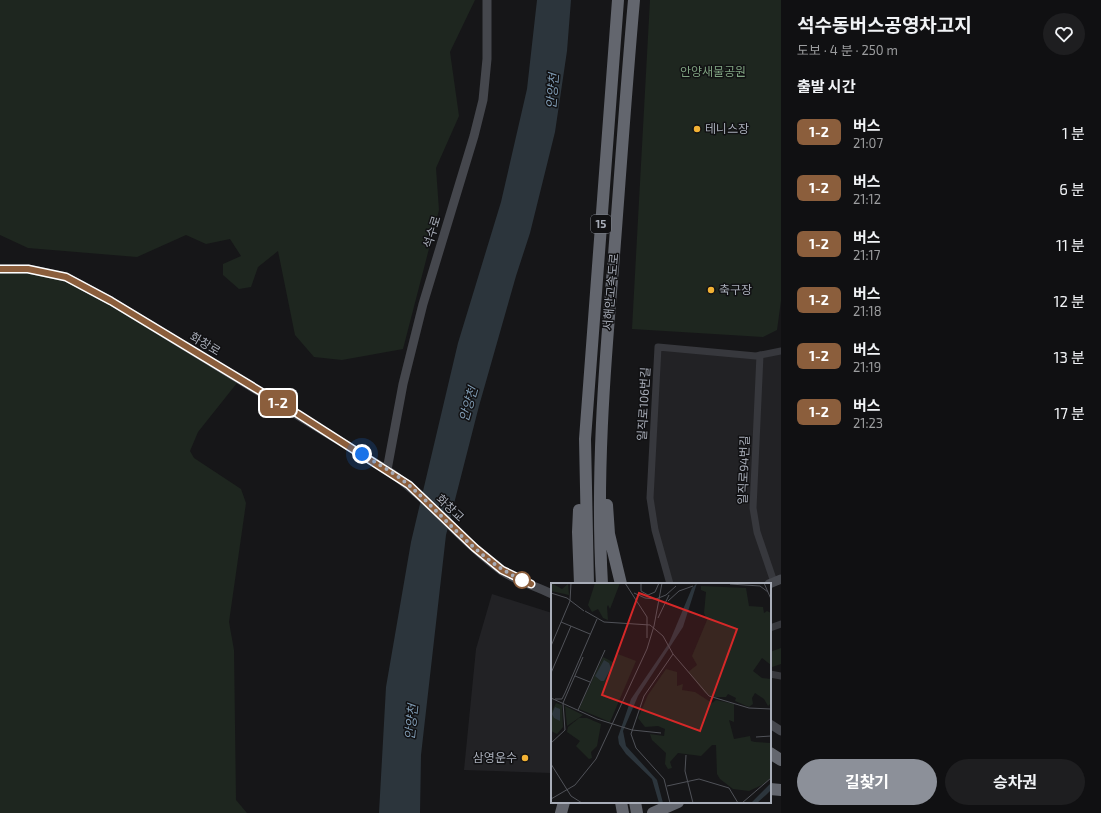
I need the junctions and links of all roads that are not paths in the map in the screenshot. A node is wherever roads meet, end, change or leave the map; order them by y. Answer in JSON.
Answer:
{"nodes":[{"id":1,"x":487,"y":0,"type":"edge"},
{"id":2,"x":634,"y":0,"type":"edge"},
{"id":3,"x":618,"y":4,"type":"edge"},
{"id":4,"x":0,"y":269,"type":"edge"},
{"id":5,"x":781,"y":351,"type":"edge"},
{"id":6,"x":760,"y":355,"type":"junction"},
{"id":7,"x":602,"y":438,"type":"junction"},
{"id":8,"x":585,"y":439,"type":"junction"},
{"id":9,"x":387,"y":470,"type":"junction"},
{"id":10,"x":409,"y":485,"type":"joint"},
{"id":11,"x":774,"y":582,"type":"edge"},
{"id":12,"x":580,"y":583,"type":"edge"},
{"id":13,"x":588,"y":583,"type":"edge"},
{"id":14,"x":602,"y":583,"type":"edge"},
{"id":15,"x":621,"y":583,"type":"edge"},
{"id":16,"x":670,"y":583,"type":"edge"},
{"id":17,"x":551,"y":594,"type":"edge"},
{"id":18,"x":781,"y":624,"type":"edge"},
{"id":19,"x":771,"y":628,"type":"edge"},
{"id":20,"x":771,"y":674,"type":"edge"},
{"id":21,"x":781,"y":676,"type":"edge"},
{"id":22,"x":771,"y":725,"type":"edge"},
{"id":23,"x":781,"y":731,"type":"edge"},
{"id":24,"x":771,"y":754,"type":"edge"},
{"id":25,"x":781,"y":760,"type":"edge"},
{"id":26,"x":771,"y":788,"type":"edge"},
{"id":27,"x":781,"y":790,"type":"edge"},
{"id":28,"x":564,"y":803,"type":"edge"},
{"id":29,"x":571,"y":803,"type":"edge"},
{"id":30,"x":621,"y":803,"type":"edge"},
{"id":31,"x":635,"y":803,"type":"edge"},
{"id":32,"x":676,"y":803,"type":"edge"},
{"id":33,"x":561,"y":813,"type":"edge"},
{"id":34,"x":570,"y":813,"type":"edge"},
{"id":35,"x":623,"y":813,"type":"edge"},
{"id":36,"x":637,"y":813,"type":"edge"},
{"id":37,"x":653,"y":813,"type":"edge"}],
"edges":[{"from":1,"to":9,"type":"street","name":"석수로"},
{"from":2,"to":7,"type":"highway","name":"서해안고속도로","number":"15"},
{"from":3,"to":8,"type":"highway","name":"서해안고속도로","number":"15"},
{"from":4,"to":9,"type":"street","name":"화창로"},
{"from":5,"to":6,"type":"street","name":"일직로106번길"},
{"from":6,"to":11,"type":"street","name":"일직로94번길"},
{"from":6,"to":16,"type":"street","name":"일직로106번길"},
{"from":7,"to":14,"type":"highway","name":"서해안고속도로","number":"15"},
{"from":7,"to":15,"type":"highway"},
{"from":8,"to":12,"type":"highway"},
{"from":8,"to":13,"type":"highway","name":"서해안고속도로","number":"15"},
{"from":9,"to":10,"type":"street","name":"화창로"},
{"from":10,"to":17,"type":"street","name":"화창교"},
{"from":18,"to":19,"type":"street"},
{"from":20,"to":21,"type":"street"},
{"from":22,"to":23,"type":"street"},
{"from":24,"to":25,"type":"highway"},
{"from":26,"to":27,"type":"highway"},
{"from":28,"to":33,"type":"highway"},
{"from":29,"to":34,"type":"highway"},
{"from":30,"to":35,"type":"highway"},
{"from":31,"to":36,"type":"highway"},
{"from":32,"to":37,"type":"highway"}]}
